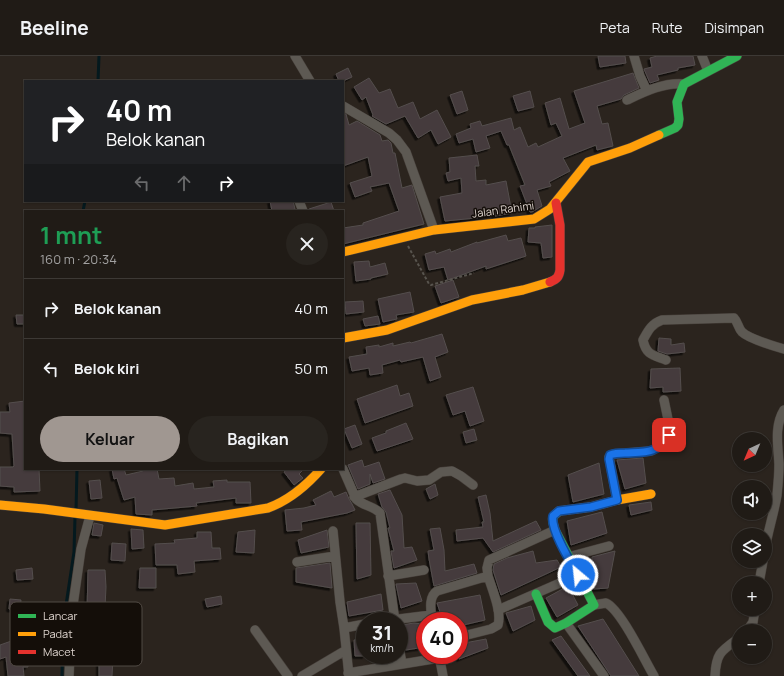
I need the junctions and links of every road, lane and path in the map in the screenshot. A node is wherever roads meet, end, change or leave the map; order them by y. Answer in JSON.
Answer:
{"nodes":[{"id":1,"x":295,"y":56,"type":"edge"},
{"id":2,"x":634,"y":56,"type":"edge"},
{"id":3,"x":702,"y":56,"type":"edge"},
{"id":4,"x":737,"y":56,"type":"edge"},
{"id":5,"x":708,"y":71,"type":"junction"},
{"id":6,"x":309,"y":80,"type":"edge"},
{"id":7,"x":684,"y":84,"type":"junction"},
{"id":8,"x":647,"y":90,"type":"junction"},
{"id":9,"x":627,"y":100,"type":"dead end"},
{"id":10,"x":344,"y":107,"type":"edge"},
{"id":11,"x":556,"y":202,"type":"junction"},
{"id":12,"x":434,"y":230,"type":"junction"},
{"id":13,"x":404,"y":238,"type":"junction"},
{"id":14,"x":344,"y":252,"type":"edge"},
{"id":15,"x":474,"y":273,"type":"dead end"},
{"id":16,"x":344,"y":338,"type":"edge"},
{"id":17,"x":784,"y":349,"type":"edge"},
{"id":18,"x":666,"y":360,"type":"dead end"},
{"id":19,"x":664,"y":400,"type":"dead end"},
{"id":20,"x":784,"y":410,"type":"edge"},
{"id":21,"x":321,"y":470,"type":"edge"},
{"id":22,"x":343,"y":470,"type":"edge"},
{"id":23,"x":473,"y":485,"type":"dead end"},
{"id":24,"x":651,"y":494,"type":"dead end"},
{"id":25,"x":354,"y":497,"type":"junction"},
{"id":26,"x":617,"y":500,"type":"junction"},
{"id":27,"x":0,"y":504,"type":"edge"},
{"id":28,"x":87,"y":515,"type":"junction"},
{"id":29,"x":770,"y":528,"type":"edge"},
{"id":30,"x":554,"y":530,"type":"junction"},
{"id":31,"x":333,"y":531,"type":"dead end"},
{"id":32,"x":610,"y":546,"type":"dead end"},
{"id":33,"x":335,"y":556,"type":"junction"},
{"id":34,"x":568,"y":557,"type":"junction"},
{"id":35,"x":297,"y":562,"type":"dead end"},
{"id":36,"x":424,"y":570,"type":"dead end"},
{"id":37,"x":578,"y":575,"type":"junction"},
{"id":38,"x":388,"y":576,"type":"junction"},
{"id":39,"x":488,"y":576,"type":"junction"},
{"id":40,"x":536,"y":594,"type":"junction"},
{"id":41,"x":73,"y":602,"type":"edge"},
{"id":42,"x":594,"y":605,"type":"junction"},
{"id":43,"x":498,"y":610,"type":"junction"},
{"id":44,"x":393,"y":612,"type":"edge"},
{"id":45,"x":432,"y":612,"type":"edge"},
{"id":46,"x":566,"y":623,"type":"junction"},
{"id":47,"x":356,"y":626,"type":"edge"},
{"id":48,"x":344,"y":628,"type":"junction"},
{"id":49,"x":255,"y":630,"type":"dead end"},
{"id":50,"x":468,"y":635,"type":"edge"},
{"id":51,"x":732,"y":643,"type":"edge"},
{"id":52,"x":346,"y":650,"type":"junction"},
{"id":53,"x":402,"y":664,"type":"edge"},
{"id":54,"x":441,"y":664,"type":"edge"},
{"id":55,"x":69,"y":666,"type":"edge"},
{"id":56,"x":348,"y":674,"type":"edge"},
{"id":57,"x":69,"y":676,"type":"edge"},
{"id":58,"x":288,"y":676,"type":"edge"},
{"id":59,"x":302,"y":676,"type":"edge"},
{"id":60,"x":443,"y":676,"type":"edge"},
{"id":61,"x":604,"y":676,"type":"edge"},
{"id":62,"x":654,"y":676,"type":"edge"},
{"id":63,"x":715,"y":676,"type":"edge"}],
"edges":[{"from":1,"to":6,"type":"street"},
{"from":2,"to":8,"type":"street"},
{"from":3,"to":5,"type":"street"},
{"from":4,"to":5,"type":"street"},
{"from":5,"to":7,"type":"street"},
{"from":7,"to":8,"type":"street"},
{"from":7,"to":11,"type":"street","name":"Jalan Rahimi"},
{"from":8,"to":9,"type":"street"},
{"from":10,"to":12,"type":"street"},
{"from":11,"to":12,"type":"street","name":"Jalan Rahimi"},
{"from":11,"to":16,"type":"street"},
{"from":12,"to":13,"type":"street","name":"Jalan Rahimi"},
{"from":13,"to":14,"type":"street","name":"Jalan Rahimi"},
{"from":13,"to":15,"type":"path"},
{"from":17,"to":18,"type":"street"},
{"from":19,"to":26,"type":"street"},
{"from":20,"to":29,"type":"street"},
{"from":21,"to":28,"type":"street"},
{"from":22,"to":25,"type":"street"},
{"from":23,"to":25,"type":"street"},
{"from":24,"to":26,"type":"street"},
{"from":25,"to":38,"type":"street"},
{"from":26,"to":30,"type":"street"},
{"from":27,"to":28,"type":"street"},
{"from":28,"to":41,"type":"street"},
{"from":30,"to":34,"type":"street"},
{"from":30,"to":39,"type":"street"},
{"from":31,"to":33,"type":"street"},
{"from":32,"to":34,"type":"street"},
{"from":33,"to":35,"type":"street"},
{"from":33,"to":48,"type":"street"},
{"from":34,"to":37,"type":"street"},
{"from":36,"to":38,"type":"street"},
{"from":37,"to":40,"type":"street"},
{"from":37,"to":42,"type":"street"},
{"from":38,"to":44,"type":"street"},
{"from":39,"to":43,"type":"street"},
{"from":39,"to":45,"type":"street"},
{"from":40,"to":43,"type":"street"},
{"from":40,"to":46,"type":"street"},
{"from":42,"to":46,"type":"street"},
{"from":42,"to":62,"type":"street"},
{"from":43,"to":50,"type":"street"},
{"from":46,"to":61,"type":"street"},
{"from":47,"to":48,"type":"street"},
{"from":48,"to":52,"type":"street"},
{"from":49,"to":58,"type":"street"},
{"from":51,"to":63,"type":"street"},
{"from":52,"to":56,"type":"street"},
{"from":52,"to":59,"type":"street"},
{"from":53,"to":56,"type":"street"},
{"from":54,"to":60,"type":"street"},
{"from":55,"to":57,"type":"street"}]}
